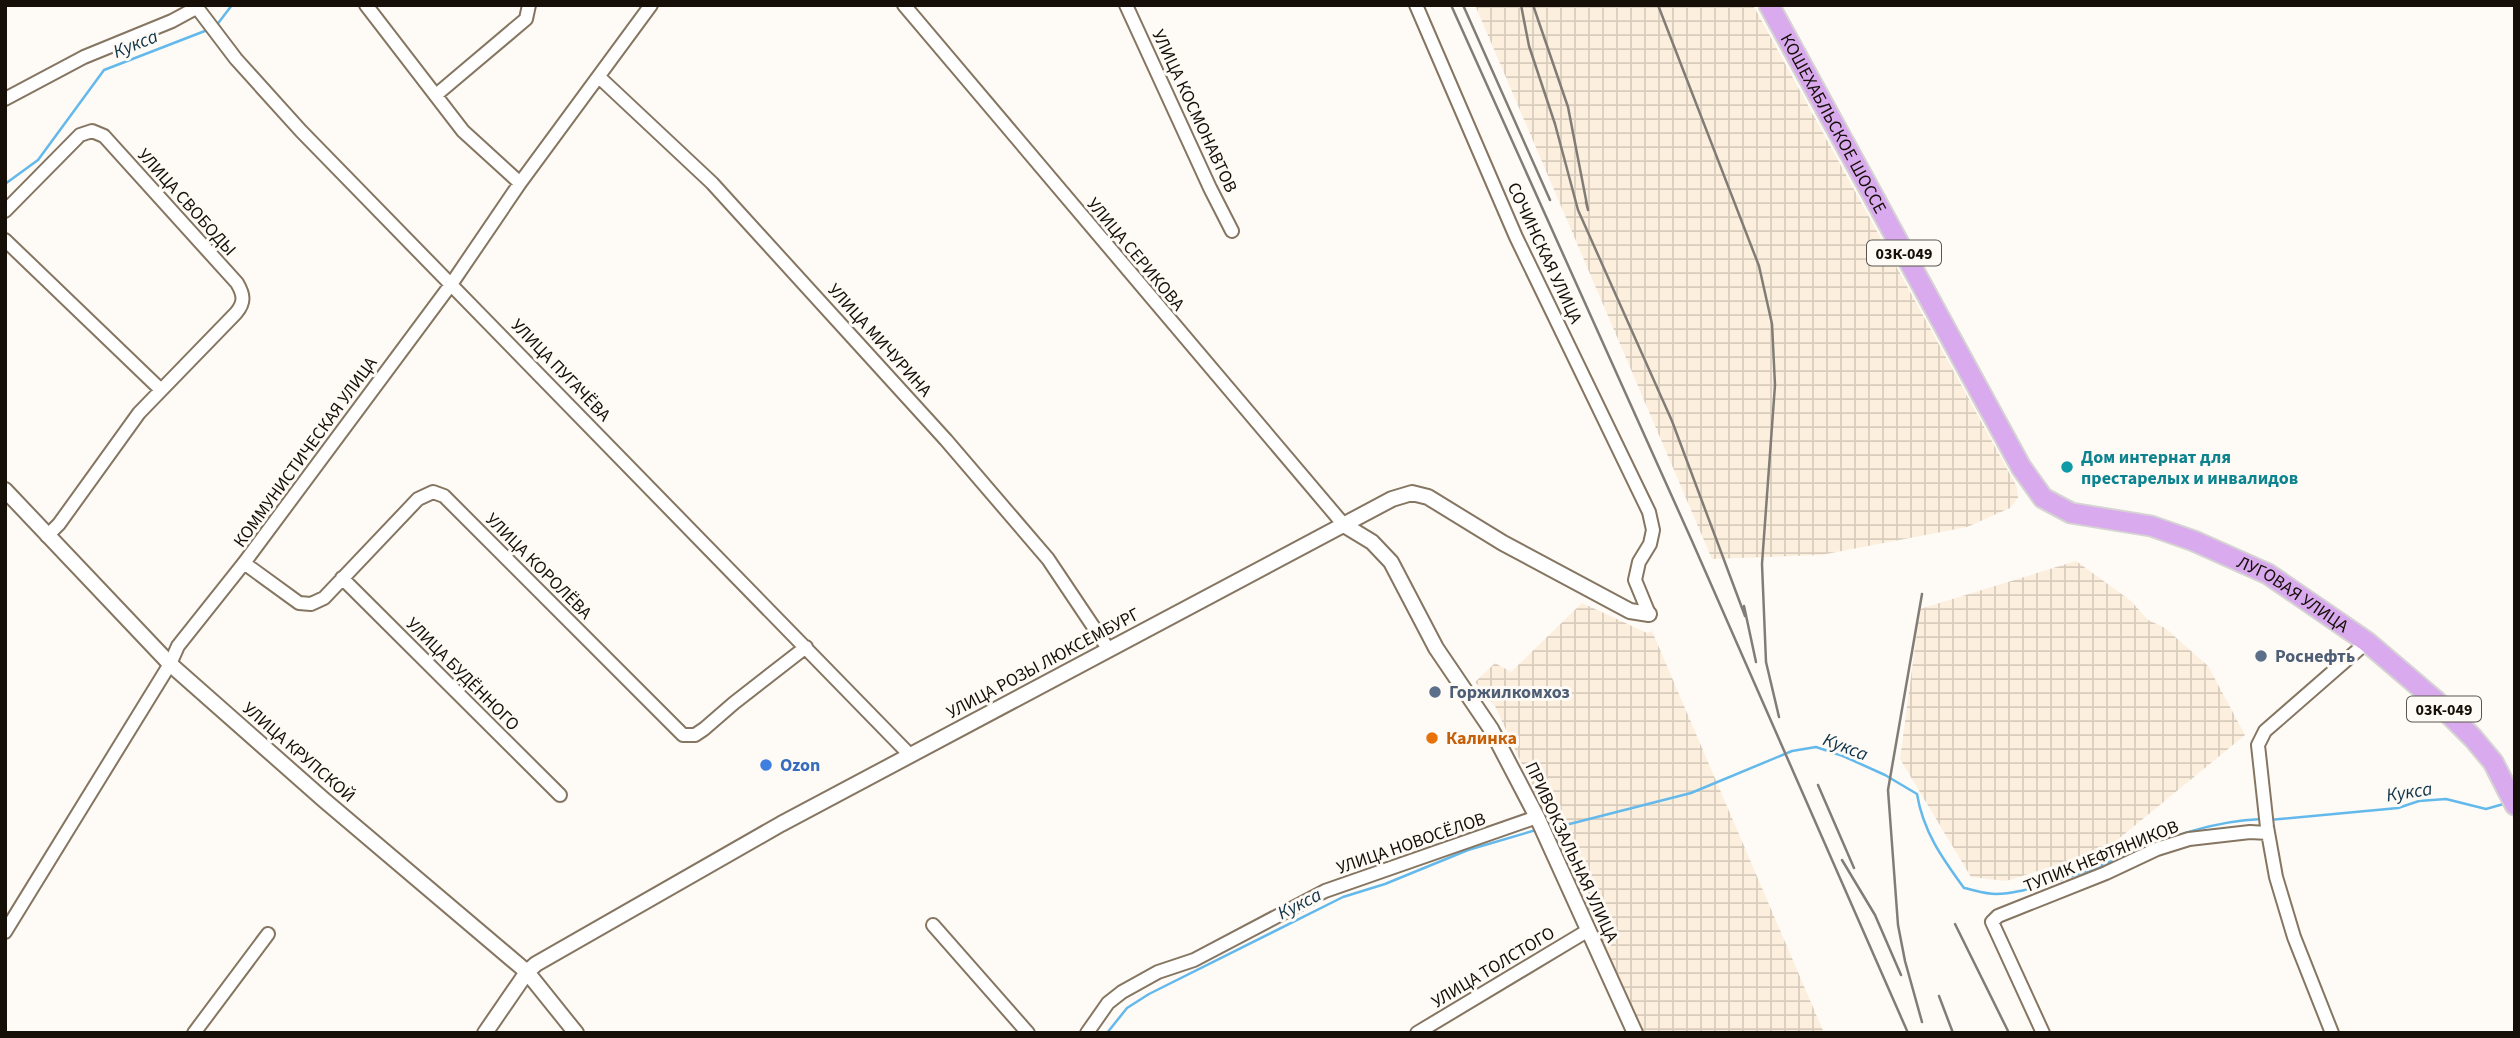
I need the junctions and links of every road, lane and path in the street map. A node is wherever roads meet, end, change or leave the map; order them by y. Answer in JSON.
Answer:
{"nodes":[{"id":1,"x":366,"y":5,"type":"edge"},
{"id":2,"x":529,"y":5,"type":"edge"},
{"id":3,"x":651,"y":5,"type":"edge"},
{"id":4,"x":904,"y":5,"type":"edge"},
{"id":5,"x":1126,"y":5,"type":"edge"},
{"id":6,"x":1416,"y":5,"type":"edge"},
{"id":7,"x":1769,"y":5,"type":"edge"},
{"id":8,"x":196,"y":7,"type":"edge"},
{"id":9,"x":599,"y":77,"type":"junction"},
{"id":10,"x":436,"y":94,"type":"junction"},
{"id":11,"x":5,"y":99,"type":"edge"},
{"id":12,"x":520,"y":183,"type":"junction"},
{"id":13,"x":5,"y":211,"type":"edge"},
{"id":14,"x":1232,"y":231,"type":"dead end"},
{"id":15,"x":5,"y":240,"type":"edge"},
{"id":16,"x":452,"y":283,"type":"junction"},
{"id":17,"x":160,"y":389,"type":"junction"},
{"id":18,"x":5,"y":491,"type":"edge"},
{"id":19,"x":2043,"y":498,"type":"joint"},
{"id":20,"x":1344,"y":525,"type":"junction"},
{"id":21,"x":47,"y":536,"type":"junction"},
{"id":22,"x":244,"y":563,"type":"junction"},
{"id":23,"x":342,"y":578,"type":"junction"},
{"id":24,"x":1649,"y":614,"type":"joint"},
{"id":25,"x":2367,"y":642,"type":"junction"},
{"id":26,"x":806,"y":647,"type":"junction"},
{"id":27,"x":1109,"y":650,"type":"junction"},
{"id":28,"x":170,"y":664,"type":"junction"},
{"id":29,"x":909,"y":754,"type":"junction"},
{"id":30,"x":560,"y":795,"type":"dead end"},
{"id":31,"x":2511,"y":797,"type":"edge"},
{"id":32,"x":1540,"y":825,"type":"junction"},
{"id":33,"x":2267,"y":825,"type":"junction"},
{"id":34,"x":933,"y":925,"type":"dead end"},
{"id":35,"x":1587,"y":931,"type":"junction"},
{"id":36,"x":5,"y":932,"type":"edge"},
{"id":37,"x":268,"y":934,"type":"dead end"},
{"id":38,"x":527,"y":972,"type":"junction"},
{"id":39,"x":194,"y":1033,"type":"edge"},
{"id":40,"x":485,"y":1033,"type":"edge"},
{"id":41,"x":576,"y":1033,"type":"edge"},
{"id":42,"x":1028,"y":1033,"type":"edge"},
{"id":43,"x":1087,"y":1033,"type":"edge"},
{"id":44,"x":1417,"y":1033,"type":"edge"},
{"id":45,"x":1635,"y":1033,"type":"edge"},
{"id":46,"x":2043,"y":1033,"type":"edge"},
{"id":47,"x":2332,"y":1033,"type":"edge"}],
"edges":[{"from":1,"to":10,"type":"street"},
{"from":2,"to":10,"type":"street"},
{"from":3,"to":9,"type":"street","name":"КОММУНИСТИЧЕСКАЯ УЛИЦА"},
{"from":4,"to":20,"type":"street","name":"УЛИЦА СЕРИКОВА"},
{"from":5,"to":14,"type":"street","name":"УЛИЦА КОСМОНАВТОВ"},
{"from":6,"to":24,"type":"street","name":"СОЧИНСКАЯ УЛИЦА"},
{"from":7,"to":19,"type":"main road","name":"КОШЕХАБЛЬСКОЕ ШОССЕ","number":"03К-049"},
{"from":8,"to":11,"type":"street"},
{"from":8,"to":16,"type":"street","name":"УЛИЦА ПУГАЧЁВА"},
{"from":9,"to":12,"type":"street","name":"КОММУНИСТИЧЕСКАЯ УЛИЦА"},
{"from":9,"to":27,"type":"street","name":"УЛИЦА МИЧУРИНА"},
{"from":10,"to":12,"type":"street"},
{"from":12,"to":16,"type":"street","name":"КОММУНИСТИЧЕСКАЯ УЛИЦА"},
{"from":13,"to":17,"type":"street","name":"УЛИЦА СВОБОДЫ"},
{"from":15,"to":17,"type":"street"},
{"from":16,"to":22,"type":"street","name":"КОММУНИСТИЧЕСКАЯ УЛИЦА"},
{"from":16,"to":26,"type":"street","name":"УЛИЦА ПУГАЧЁВА"},
{"from":17,"to":21,"type":"street","name":"УЛИЦА СВОБОДЫ"},
{"from":18,"to":21,"type":"street","name":"УЛИЦА КРУПСКОЙ"},
{"from":19,"to":25,"type":"main road","name":"ЛУГОВАЯ УЛИЦА","number":"03К-049"},
{"from":20,"to":24,"type":"street","name":"УЛИЦА РОЗЫ ЛЮКСЕМБУРГ"},
{"from":20,"to":27,"type":"street","name":"УЛИЦА РОЗЫ ЛЮКСЕМБУРГ"},
{"from":20,"to":32,"type":"street","name":"ПРИВОКЗАЛЬНАЯ УЛИЦА"},
{"from":21,"to":28,"type":"street","name":"УЛИЦА КРУПСКОЙ"},
{"from":22,"to":23,"type":"street","name":"УЛИЦА КОРОЛЁВА"},
{"from":22,"to":28,"type":"street","name":"КОММУНИСТИЧЕСКАЯ УЛИЦА"},
{"from":23,"to":26,"type":"street","name":"УЛИЦА КОРОЛЁВА"},
{"from":23,"to":30,"type":"street","name":"УЛИЦА БУДЁННОГО"},
{"from":25,"to":31,"type":"main road","name":"ЛУГОВАЯ УЛИЦА","number":"03К-049"},
{"from":25,"to":33,"type":"street"},
{"from":26,"to":29,"type":"street","name":"УЛИЦА ПУГАЧЁВА"},
{"from":27,"to":29,"type":"street","name":"УЛИЦА РОЗЫ ЛЮКСЕМБУРГ"},
{"from":28,"to":36,"type":"street","name":"КОММУНИСТИЧЕСКАЯ УЛИЦА"},
{"from":28,"to":38,"type":"street","name":"УЛИЦА КРУПСКОЙ"},
{"from":29,"to":38,"type":"street","name":"УЛИЦА РОЗЫ ЛЮКСЕМБУРГ"},
{"from":32,"to":35,"type":"street","name":"ПРИВОКЗАЛЬНАЯ УЛИЦА"},
{"from":32,"to":43,"type":"street","name":"УЛИЦА НОВОСЁЛОВ"},
{"from":33,"to":46,"type":"street","name":"ТУПИК НЕФТЯНИКОВ"},
{"from":33,"to":47,"type":"street"},
{"from":34,"to":42,"type":"street"},
{"from":35,"to":44,"type":"street","name":"УЛИЦА ТОЛСТОГО"},
{"from":35,"to":45,"type":"street","name":"ПРИВОКЗАЛЬНАЯ УЛИЦА"},
{"from":37,"to":39,"type":"street"},
{"from":38,"to":40,"type":"street","name":"УЛИЦА РОЗЫ ЛЮКСЕМБУРГ"},
{"from":38,"to":41,"type":"street","name":"УЛИЦА КРУПСКОЙ"}]}
